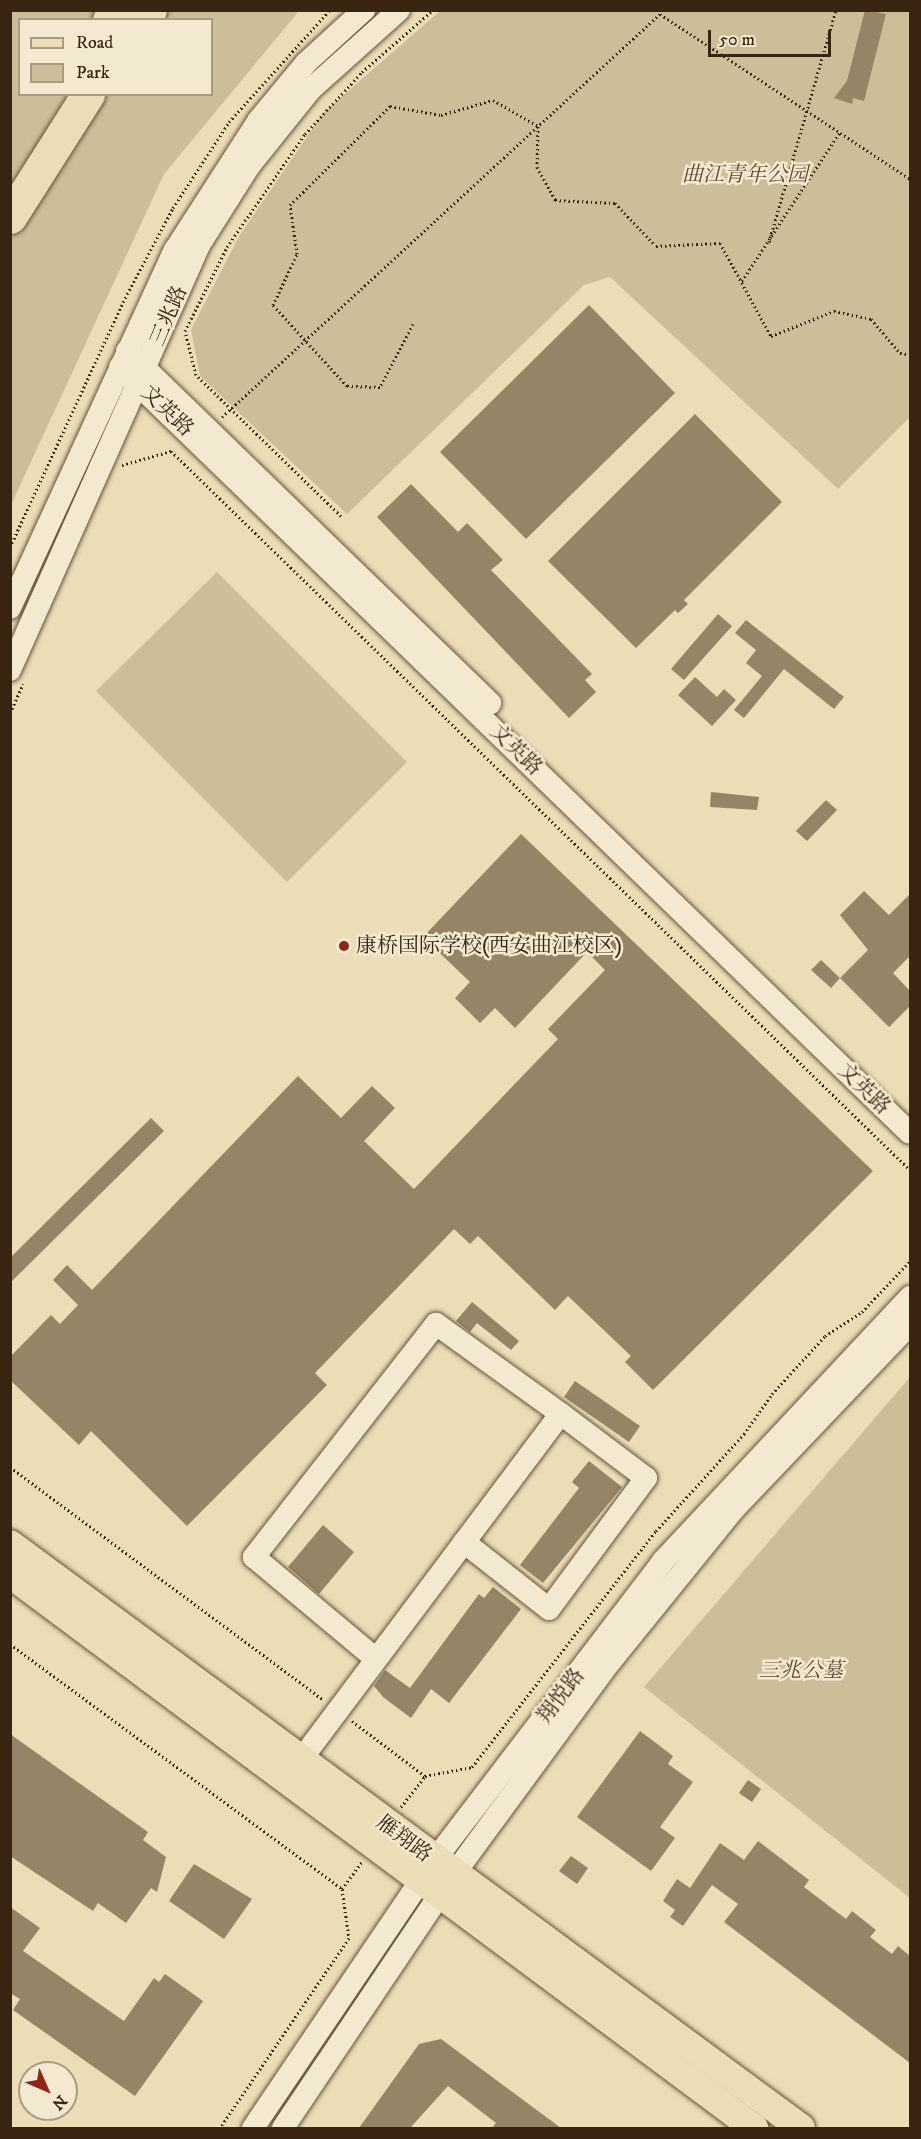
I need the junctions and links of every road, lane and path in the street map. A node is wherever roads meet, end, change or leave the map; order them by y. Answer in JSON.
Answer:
{"nodes":[{"id":1,"x":364,"y":10,"type":"edge"},
{"id":2,"x":399,"y":10,"type":"edge"},
{"id":3,"x":433,"y":10,"type":"edge"},
{"id":4,"x":836,"y":10,"type":"edge"},
{"id":5,"x":61,"y":96,"type":"edge"},
{"id":6,"x":86,"y":96,"type":"edge"},
{"id":7,"x":808,"y":111,"type":"junction"},
{"id":8,"x":538,"y":126,"type":"junction"},
{"id":9,"x":840,"y":132,"type":"junction"},
{"id":10,"x":910,"y":179,"type":"edge"},
{"id":11,"x":10,"y":192,"type":"edge"},
{"id":12,"x":10,"y":217,"type":"edge"},
{"id":13,"x":769,"y":242,"type":"junction"},
{"id":14,"x":741,"y":282,"type":"junction"},
{"id":15,"x":413,"y":324,"type":"dead end"},
{"id":16,"x":304,"y":341,"type":"junction"},
{"id":17,"x":910,"y":354,"type":"edge"},
{"id":18,"x":123,"y":359,"type":"junction"},
{"id":19,"x":143,"y":377,"type":"junction"},
{"id":20,"x":230,"y":409,"type":"junction"},
{"id":21,"x":208,"y":429,"type":"junction"},
{"id":22,"x":117,"y":476,"type":"dead end"},
{"id":23,"x":341,"y":516,"type":"dead end"},
{"id":24,"x":10,"y":608,"type":"edge"},
{"id":25,"x":18,"y":676,"type":"edge"},
{"id":26,"x":10,"y":713,"type":"edge"},
{"id":27,"x":910,"y":1112,"type":"edge"},
{"id":28,"x":910,"y":1133,"type":"edge"},
{"id":29,"x":910,"y":1170,"type":"edge"},
{"id":30,"x":910,"y":1297,"type":"edge"},
{"id":31,"x":910,"y":1324,"type":"edge"},
{"id":32,"x":561,"y":1414,"type":"junction"},
{"id":33,"x":10,"y":1467,"type":"edge"},
{"id":34,"x":464,"y":1542,"type":"junction"},
{"id":35,"x":10,"y":1544,"type":"edge"},
{"id":36,"x":10,"y":1574,"type":"edge"},
{"id":37,"x":10,"y":1644,"type":"edge"},
{"id":38,"x":375,"y":1658,"type":"junction"},
{"id":39,"x":336,"y":1709,"type":"junction"},
{"id":40,"x":300,"y":1761,"type":"junction"},
{"id":41,"x":425,"y":1776,"type":"dead end"},
{"id":42,"x":437,"y":1878,"type":"junction"},
{"id":43,"x":220,"y":2128,"type":"edge"},
{"id":44,"x":253,"y":2128,"type":"edge"},
{"id":45,"x":283,"y":2128,"type":"edge"},
{"id":46,"x":754,"y":2128,"type":"edge"},
{"id":47,"x":801,"y":2128,"type":"edge"}],
"edges":[{"from":1,"to":18,"type":"street","name":"三兆路"},
{"from":2,"to":19,"type":"street","name":"三兆路"},
{"from":3,"to":20,"type":"path"},
{"from":4,"to":7,"type":"path"},
{"from":5,"to":11,"type":"highway"},
{"from":6,"to":12,"type":"highway"},
{"from":7,"to":8,"type":"path"},
{"from":7,"to":9,"type":"path"},
{"from":7,"to":13,"type":"path"},
{"from":8,"to":14,"type":"path"},
{"from":8,"to":16,"type":"path"},
{"from":8,"to":16,"type":"path"},
{"from":9,"to":10,"type":"path"},
{"from":9,"to":13,"type":"path"},
{"from":13,"to":14,"type":"path"},
{"from":14,"to":17,"type":"path"},
{"from":15,"to":16,"type":"path"},
{"from":16,"to":20,"type":"path"},
{"from":18,"to":19,"type":"street","name":"文英路"},
{"from":18,"to":24,"type":"street","name":"三兆路"},
{"from":19,"to":21,"type":"street","name":"文英路"},
{"from":19,"to":25,"type":"street","name":"三兆路"},
{"from":19,"to":28,"type":"street","name":"文英路"},
{"from":20,"to":21,"type":"path"},
{"from":20,"to":23,"type":"path"},
{"from":21,"to":27,"type":"street","name":"文英路"},
{"from":22,"to":29,"type":"path"},
{"from":25,"to":26,"type":"path"},
{"from":30,"to":42,"type":"street","name":"翔悦路"},
{"from":31,"to":42,"type":"street","name":"翔悦路"},
{"from":32,"to":34,"type":"street"},
{"from":32,"to":34,"type":"street"},
{"from":32,"to":38,"type":"street"},
{"from":33,"to":39,"type":"path"},
{"from":34,"to":38,"type":"street"},
{"from":35,"to":40,"type":"main road","name":"雁翔路"},
{"from":36,"to":42,"type":"main road","name":"雁翔路"},
{"from":37,"to":43,"type":"path"},
{"from":38,"to":39,"type":"street"},
{"from":39,"to":40,"type":"street"},
{"from":39,"to":41,"type":"path"},
{"from":40,"to":42,"type":"main road","name":"雁翔路"},
{"from":42,"to":44,"type":"street","name":"翔悦路"},
{"from":42,"to":45,"type":"street","name":"翔悦路"},
{"from":42,"to":46,"type":"main road","name":"雁翔路"},
{"from":42,"to":47,"type":"main road","name":"雁翔路"}]}
